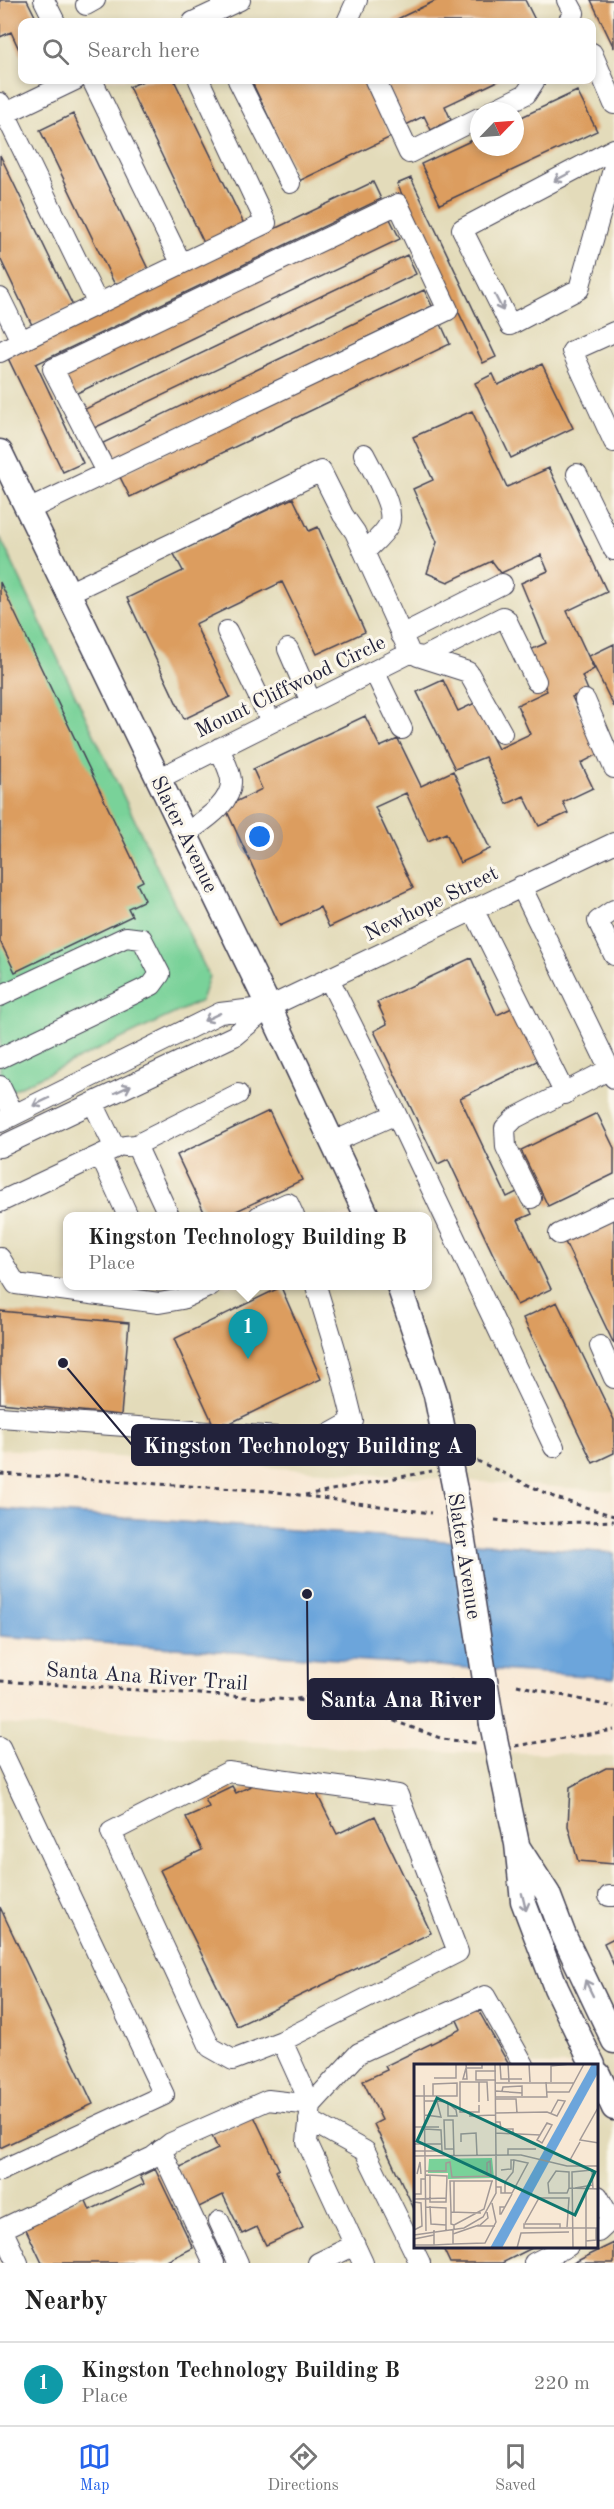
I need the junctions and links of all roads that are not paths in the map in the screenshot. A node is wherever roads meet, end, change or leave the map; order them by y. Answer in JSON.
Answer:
{"nodes":[{"id":1,"x":44,"y":0,"type":"edge"},
{"id":2,"x":240,"y":0,"type":"edge"},
{"id":3,"x":357,"y":0,"type":"edge"},
{"id":4,"x":202,"y":15,"type":"edge"},
{"id":5,"x":53,"y":18,"type":"edge"},
{"id":6,"x":349,"y":18,"type":"edge"},
{"id":7,"x":596,"y":64,"type":"edge"},
{"id":8,"x":66,"y":84,"type":"edge"},
{"id":9,"x":94,"y":84,"type":"edge"},
{"id":10,"x":201,"y":84,"type":"edge"},
{"id":11,"x":240,"y":84,"type":"edge"},
{"id":12,"x":377,"y":84,"type":"edge"},
{"id":13,"x":532,"y":84,"type":"edge"},
{"id":14,"x":510,"y":102,"type":"edge"},
{"id":15,"x":614,"y":104,"type":"edge"},
{"id":16,"x":2,"y":111,"type":"edge"},
{"id":17,"x":470,"y":122,"type":"edge"},
{"id":18,"x":614,"y":149,"type":"edge"},
{"id":19,"x":614,"y":166,"type":"edge"},
{"id":20,"x":290,"y":183,"type":"dead end"},
{"id":21,"x":181,"y":263,"type":"junction"},
{"id":22,"x":0,"y":298,"type":"edge"},
{"id":23,"x":98,"y":304,"type":"junction"},
{"id":24,"x":614,"y":332,"type":"edge"},
{"id":25,"x":21,"y":341,"type":"junction"},
{"id":26,"x":0,"y":352,"type":"edge"},
{"id":27,"x":614,"y":442,"type":"edge"},
{"id":28,"x":364,"y":454,"type":"dead end"},
{"id":29,"x":3,"y":466,"type":"edge"},
{"id":30,"x":106,"y":472,"type":"junction"},
{"id":31,"x":577,"y":474,"type":"dead end"},
{"id":32,"x":28,"y":510,"type":"junction"},
{"id":33,"x":614,"y":550,"type":"edge"},
{"id":34,"x":363,"y":552,"type":"junction"},
{"id":35,"x":502,"y":584,"type":"dead end"},
{"id":36,"x":68,"y":593,"type":"junction"},
{"id":37,"x":227,"y":631,"type":"dead end"},
{"id":38,"x":401,"y":635,"type":"junction"},
{"id":39,"x":288,"y":649,"type":"dead end"},
{"id":40,"x":417,"y":655,"type":"junction"},
{"id":41,"x":374,"y":671,"type":"junction"},
{"id":42,"x":536,"y":681,"type":"dead end"},
{"id":43,"x":585,"y":700,"type":"dead end"},
{"id":44,"x":311,"y":702,"type":"junction"},
{"id":45,"x":271,"y":722,"type":"junction"},
{"id":46,"x":402,"y":729,"type":"dead end"},
{"id":47,"x":502,"y":733,"type":"dead end"},
{"id":48,"x":219,"y":748,"type":"junction"},
{"id":49,"x":614,"y":768,"type":"edge"},
{"id":50,"x":158,"y":779,"type":"junction"},
{"id":51,"x":185,"y":834,"type":"junction"},
{"id":52,"x":614,"y":843,"type":"edge"},
{"id":53,"x":521,"y":886,"type":"junction"},
{"id":54,"x":474,"y":909,"type":"junction"},
{"id":55,"x":614,"y":910,"type":"edge"},
{"id":56,"x":614,"y":955,"type":"edge"},
{"id":57,"x":329,"y":979,"type":"junction"},
{"id":58,"x":0,"y":996,"type":"edge"},
{"id":59,"x":269,"y":1006,"type":"junction"},
{"id":60,"x":0,"y":1058,"type":"edge"},
{"id":61,"x":612,"y":1073,"type":"edge"},
{"id":62,"x":0,"y":1086,"type":"edge"},
{"id":63,"x":238,"y":1094,"type":"dead end"},
{"id":64,"x":564,"y":1094,"type":"junction"},
{"id":65,"x":93,"y":1103,"type":"junction"},
{"id":66,"x":396,"y":1114,"type":"junction"},
{"id":67,"x":7,"y":1118,"type":"edge"},
{"id":68,"x":333,"y":1142,"type":"junction"},
{"id":69,"x":136,"y":1144,"type":"junction"},
{"id":70,"x":0,"y":1147,"type":"edge"},
{"id":71,"x":108,"y":1151,"type":"junction"},
{"id":72,"x":531,"y":1198,"type":"dead end"},
{"id":73,"x":0,"y":1202,"type":"edge"},
{"id":74,"x":614,"y":1208,"type":"edge"},
{"id":75,"x":127,"y":1212,"type":"edge"},
{"id":76,"x":167,"y":1212,"type":"edge"},
{"id":77,"x":268,"y":1212,"type":"edge"},
{"id":78,"x":292,"y":1212,"type":"edge"},
{"id":79,"x":365,"y":1212,"type":"edge"},
{"id":80,"x":560,"y":1234,"type":"dead end"},
{"id":81,"x":0,"y":1258,"type":"edge"},
{"id":82,"x":63,"y":1287,"type":"edge"},
{"id":83,"x":102,"y":1290,"type":"edge"},
{"id":84,"x":201,"y":1290,"type":"edge"},
{"id":85,"x":317,"y":1290,"type":"edge"},
{"id":86,"x":400,"y":1290,"type":"edge"},
{"id":87,"x":159,"y":1294,"type":"edge"},
{"id":88,"x":600,"y":1346,"type":"dead end"},
{"id":89,"x":614,"y":1378,"type":"edge"},
{"id":90,"x":0,"y":1417,"type":"edge"},
{"id":91,"x":554,"y":1447,"type":"dead end"},
{"id":92,"x":0,"y":1746,"type":"edge"},
{"id":93,"x":516,"y":1844,"type":"junction"},
{"id":94,"x":282,"y":2041,"type":"junction"},
{"id":95,"x":614,"y":2041,"type":"edge"},
{"id":96,"x":523,"y":2064,"type":"edge"},
{"id":97,"x":593,"y":2064,"type":"edge"},
{"id":98,"x":599,"y":2078,"type":"edge"},
{"id":99,"x":614,"y":2108,"type":"edge"},
{"id":100,"x":310,"y":2112,"type":"junction"},
{"id":101,"x":162,"y":2150,"type":"junction"},
{"id":102,"x":0,"y":2171,"type":"edge"},
{"id":103,"x":599,"y":2199,"type":"edge"},
{"id":104,"x":219,"y":2221,"type":"dead end"},
{"id":105,"x":1,"y":2230,"type":"edge"},
{"id":106,"x":599,"y":2230,"type":"edge"},
{"id":107,"x":566,"y":2248,"type":"edge"},
{"id":108,"x":359,"y":2254,"type":"edge"},
{"id":109,"x":210,"y":2262,"type":"edge"},
{"id":110,"x":18,"y":2263,"type":"edge"},
{"id":111,"x":238,"y":2263,"type":"edge"},
{"id":112,"x":318,"y":2263,"type":"edge"},
{"id":113,"x":420,"y":2263,"type":"edge"},
{"id":114,"x":534,"y":2263,"type":"edge"}],
"edges":[{"from":1,"to":5,"type":"street"},
{"from":2,"to":4,"type":"street"},
{"from":3,"to":6,"type":"street"},
{"from":7,"to":15,"type":"street"},
{"from":8,"to":16,"type":"street"},
{"from":9,"to":21,"type":"street"},
{"from":10,"to":21,"type":"street"},
{"from":11,"to":20,"type":"street"},
{"from":12,"to":17,"type":"street"},
{"from":13,"to":14,"type":"street"},
{"from":16,"to":23,"type":"street"},
{"from":18,"to":19,"type":"street","one_way":true},
{"from":21,"to":23,"type":"street"},
{"from":22,"to":25,"type":"street"},
{"from":23,"to":25,"type":"street"},
{"from":24,"to":27,"type":"street"},
{"from":25,"to":26,"type":"street"},
{"from":28,"to":34,"type":"street"},
{"from":29,"to":32,"type":"main road","name":"Slater Avenue"},
{"from":30,"to":30,"type":"street"},
{"from":30,"to":32,"type":"street"},
{"from":31,"to":33,"type":"street"},
{"from":32,"to":36,"type":"main road","name":"Slater Avenue"},
{"from":34,"to":36,"type":"street","name":"Mount Cliffwood Circle"},
{"from":34,"to":38,"type":"street","name":"Mount Cliffwood Circle"},
{"from":35,"to":38,"type":"street"},
{"from":36,"to":50,"type":"main road","name":"Slater Avenue"},
{"from":37,"to":45,"type":"street"},
{"from":38,"to":40,"type":"street","name":"Mount Cliffwood Circle"},
{"from":39,"to":44,"type":"street"},
{"from":40,"to":41,"type":"street","name":"Mount Cliffwood Circle"},
{"from":40,"to":42,"type":"street"},
{"from":40,"to":47,"type":"street"},
{"from":41,"to":44,"type":"street","name":"Mount Cliffwood Circle"},
{"from":41,"to":46,"type":"street"},
{"from":43,"to":49,"type":"street"},
{"from":44,"to":45,"type":"street","name":"Mount Cliffwood Circle"},
{"from":45,"to":48,"type":"street","name":"Mount Cliffwood Circle"},
{"from":48,"to":50,"type":"street","name":"Mount Cliffwood Circle"},
{"from":48,"to":51,"type":"street"},
{"from":50,"to":51,"type":"main road","name":"Slater Avenue"},
{"from":51,"to":59,"type":"main road","name":"Slater Avenue"},
{"from":52,"to":53,"type":"street","name":"Newhope Street"},
{"from":53,"to":54,"type":"street","name":"Newhope Street"},
{"from":53,"to":61,"type":"street"},
{"from":54,"to":57,"type":"street","name":"Newhope Street"},
{"from":54,"to":64,"type":"street"},
{"from":55,"to":56,"type":"street"},
{"from":57,"to":59,"type":"street","name":"Newhope Street"},
{"from":57,"to":66,"type":"street"},
{"from":58,"to":60,"type":"street"},
{"from":65,"to":59,"type":"street","name":"Newhope Street","one_way":true},
{"from":59,"to":67,"type":"street","name":"Newhope Street","one_way":true},
{"from":59,"to":68,"type":"main road","name":"Slater Avenue"},
{"from":61,"to":64,"type":"street"},
{"from":62,"to":67,"type":"street"},
{"from":63,"to":69,"type":"street"},
{"from":64,"to":72,"type":"street"},
{"from":65,"to":70,"type":"street","name":"Newhope Street"},
{"from":65,"to":71,"type":"street"},
{"from":66,"to":68,"type":"street"},
{"from":66,"to":91,"type":"street"},
{"from":68,"to":79,"type":"main road","name":"Slater Avenue"},
{"from":69,"to":71,"type":"street"},
{"from":69,"to":76,"type":"street"},
{"from":71,"to":73,"type":"street"},
{"from":71,"to":75,"type":"street"},
{"from":74,"to":80,"type":"street"},
{"from":77,"to":78,"type":"street"},
{"from":81,"to":82,"type":"street"},
{"from":83,"to":87,"type":"street"},
{"from":84,"to":87,"type":"street"},
{"from":85,"to":90,"type":"street"},
{"from":86,"to":93,"type":"main road","name":"Slater Avenue","bridge":true},
{"from":88,"to":89,"type":"street"},
{"from":92,"to":102,"type":"street"},
{"from":95,"to":93,"type":"main road","one_way":true},
{"from":93,"to":97,"type":"main road","name":"Slater Avenue","one_way":true},
{"from":94,"to":94,"type":"street"},
{"from":94,"to":100,"type":"street"},
{"from":96,"to":100,"type":"street"},
{"from":98,"to":99,"type":"main road"},
{"from":100,"to":101,"type":"street"},
{"from":100,"to":108,"type":"street"},
{"from":100,"to":113,"type":"street"},
{"from":101,"to":105,"type":"street"},
{"from":101,"to":109,"type":"street"},
{"from":103,"to":106,"type":"street"},
{"from":104,"to":111,"type":"street"},
{"from":105,"to":110,"type":"street"},
{"from":107,"to":114,"type":"street"},
{"from":108,"to":112,"type":"street"}]}
